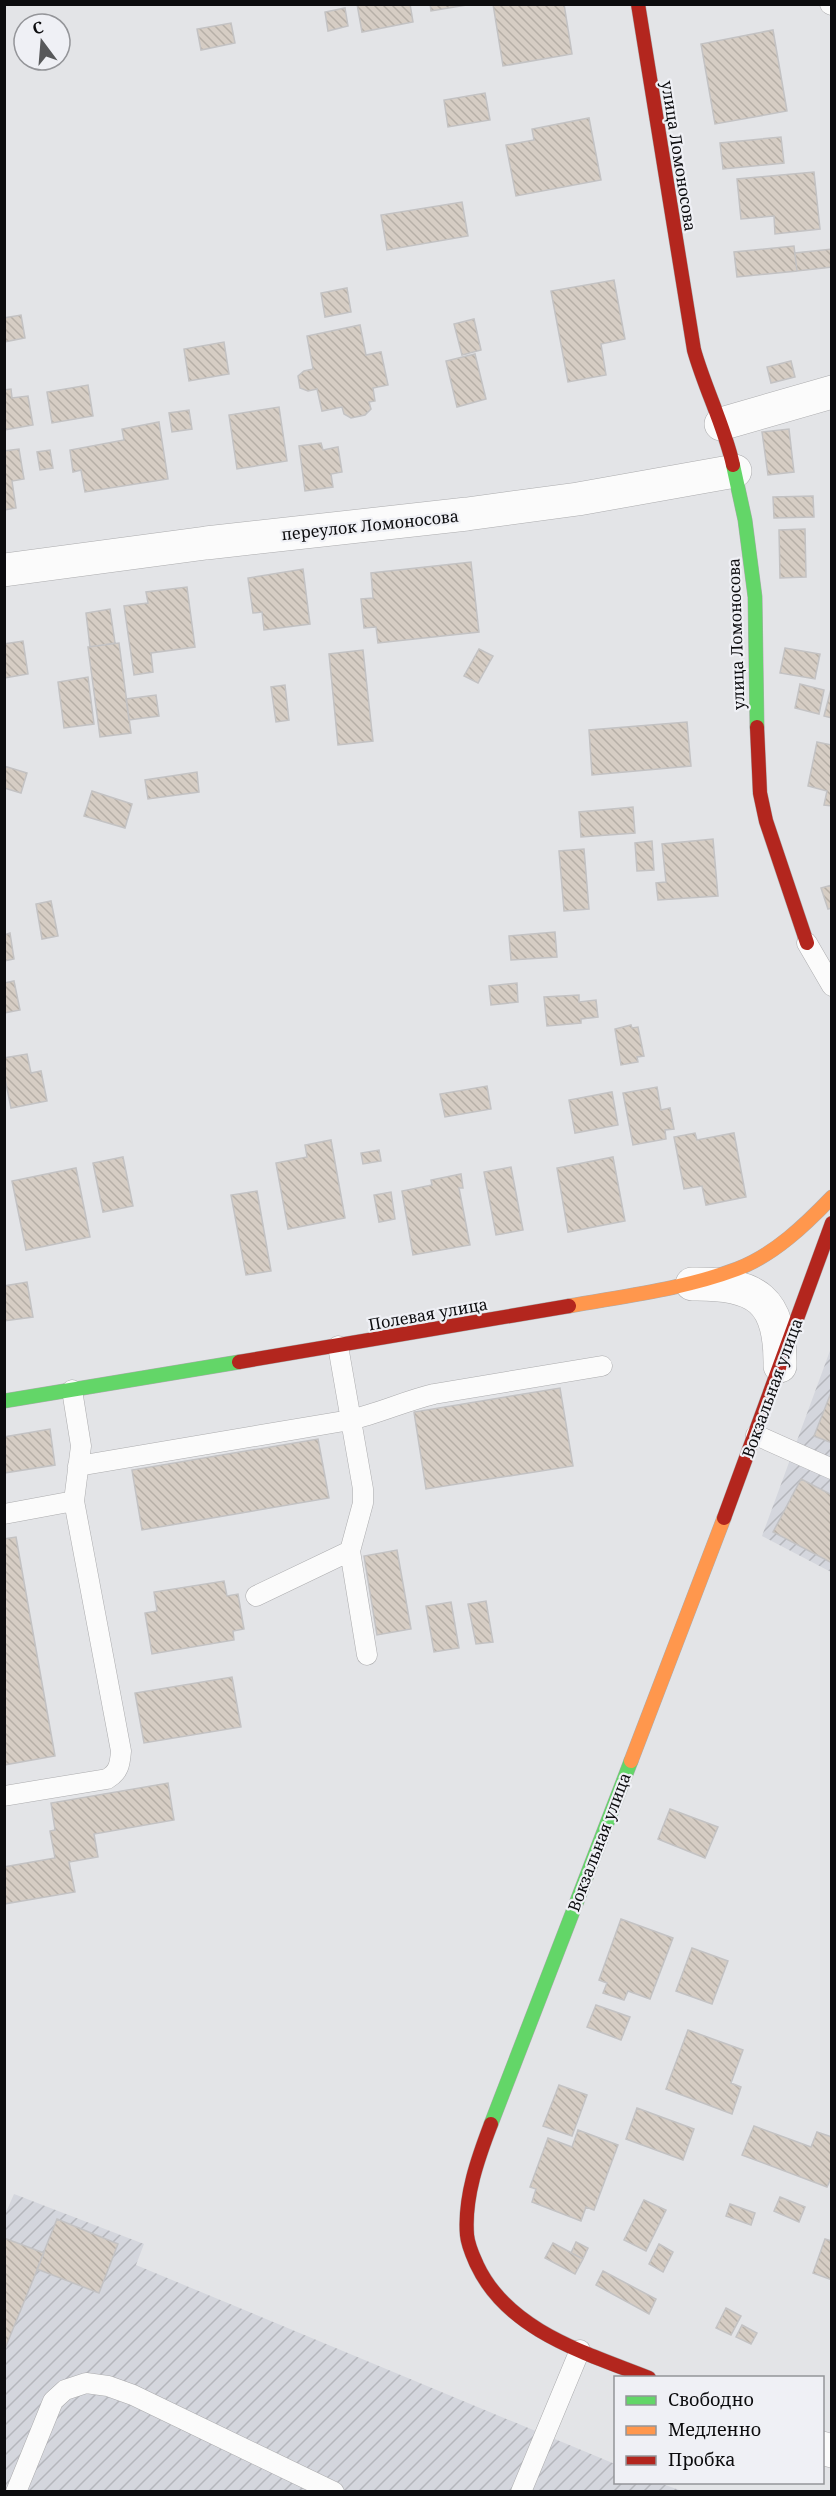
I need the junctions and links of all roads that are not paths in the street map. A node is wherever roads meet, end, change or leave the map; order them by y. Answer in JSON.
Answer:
{"nodes":[{"id":1,"x":638,"y":4,"type":"edge"},
{"id":2,"x":831,"y":392,"type":"edge"},
{"id":3,"x":721,"y":424,"type":"junction"},
{"id":4,"x":735,"y":471,"type":"junction"},
{"id":5,"x":4,"y":570,"type":"edge"},
{"id":6,"x":807,"y":943,"type":"joint"},
{"id":7,"x":831,"y":986,"type":"edge"},
{"id":8,"x":831,"y":1197,"type":"edge"},
{"id":9,"x":831,"y":1223,"type":"edge"},
{"id":10,"x":686,"y":1284,"type":"junction"},
{"id":11,"x":338,"y":1346,"type":"junction"},
{"id":12,"x":603,"y":1366,"type":"dead end"},
{"id":13,"x":780,"y":1366,"type":"junction"},
{"id":14,"x":72,"y":1390,"type":"junction"},
{"id":15,"x":4,"y":1401,"type":"edge"},
{"id":16,"x":350,"y":1420,"type":"junction"},
{"id":17,"x":756,"y":1435,"type":"junction"},
{"id":18,"x":78,"y":1466,"type":"junction"},
{"id":19,"x":831,"y":1469,"type":"edge"},
{"id":20,"x":74,"y":1501,"type":"junction"},
{"id":21,"x":4,"y":1514,"type":"edge"},
{"id":22,"x":350,"y":1551,"type":"junction"},
{"id":23,"x":256,"y":1596,"type":"dead end"},
{"id":24,"x":367,"y":1654,"type":"dead end"},
{"id":25,"x":4,"y":1796,"type":"edge"},
{"id":26,"x":580,"y":2350,"type":"junction"},
{"id":27,"x":644,"y":2376,"type":"edge"},
{"id":28,"x":16,"y":2492,"type":"edge"},
{"id":29,"x":334,"y":2492,"type":"edge"},
{"id":30,"x":521,"y":2492,"type":"edge"}],
"edges":[{"from":1,"to":3,"type":"street","name":"улица Ломоносова"},
{"from":2,"to":3,"type":"street"},
{"from":3,"to":4,"type":"street","name":"улица Ломоносова"},
{"from":4,"to":5,"type":"street","name":"переулок Ломоносова"},
{"from":4,"to":6,"type":"street","name":"улица Ломоносова"},
{"from":6,"to":7,"type":"lane"},
{"from":8,"to":10,"type":"street","name":"Полевая улица"},
{"from":9,"to":13,"type":"street","name":"Вокзальная улица"},
{"from":10,"to":11,"type":"street","name":"Полевая улица"},
{"from":10,"to":13,"type":"street"},
{"from":11,"to":14,"type":"street","name":"Полевая улица"},
{"from":11,"to":16,"type":"lane"},
{"from":12,"to":16,"type":"lane"},
{"from":13,"to":17,"type":"street","name":"Вокзальная улица"},
{"from":14,"to":15,"type":"street","name":"Полевая улица"},
{"from":14,"to":18,"type":"lane"},
{"from":16,"to":18,"type":"lane"},
{"from":16,"to":22,"type":"lane"},
{"from":17,"to":19,"type":"lane"},
{"from":17,"to":26,"type":"street","name":"Вокзальная улица"},
{"from":18,"to":20,"type":"lane"},
{"from":20,"to":21,"type":"lane"},
{"from":20,"to":25,"type":"lane"},
{"from":22,"to":23,"type":"lane"},
{"from":22,"to":24,"type":"lane"},
{"from":26,"to":27,"type":"street","name":"Вокзальная улица"},
{"from":26,"to":30,"type":"lane"},
{"from":28,"to":29,"type":"lane"}]}
